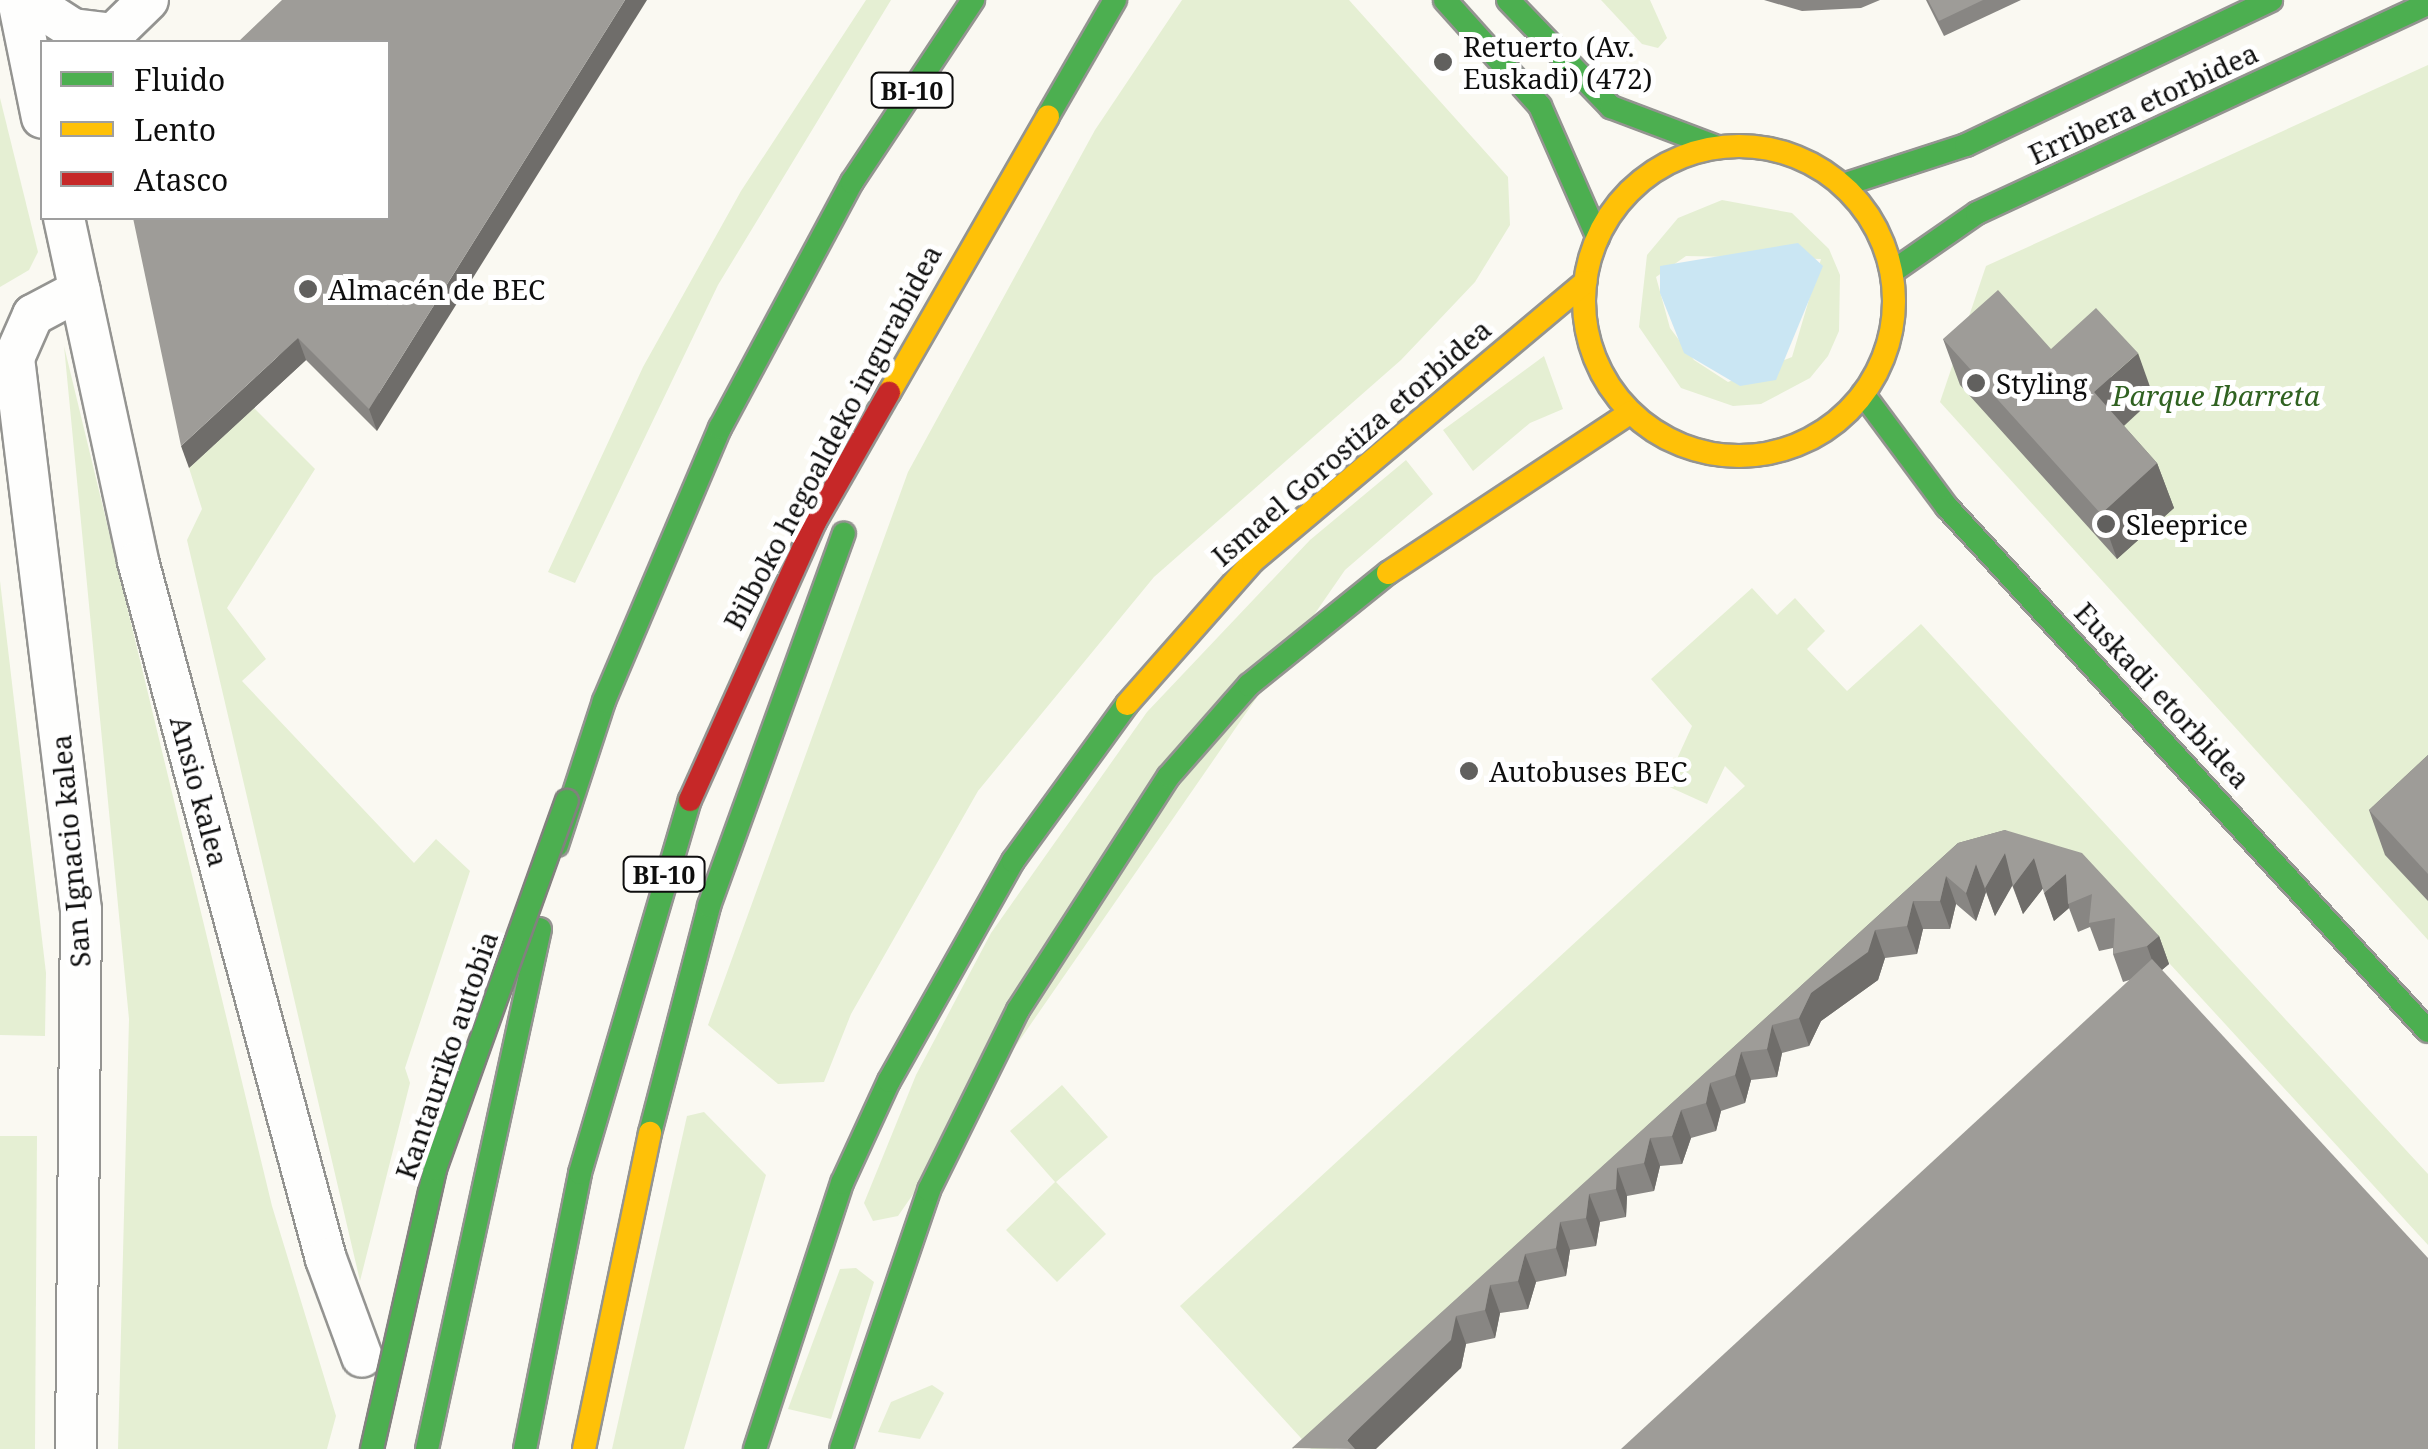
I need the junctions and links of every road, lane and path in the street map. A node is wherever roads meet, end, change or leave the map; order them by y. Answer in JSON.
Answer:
{"nodes":[{"id":1,"x":18,"y":0,"type":"edge"},
{"id":2,"x":28,"y":0,"type":"edge"},
{"id":3,"x":148,"y":0,"type":"edge"},
{"id":4,"x":974,"y":0,"type":"edge"},
{"id":5,"x":1115,"y":0,"type":"edge"},
{"id":6,"x":1445,"y":0,"type":"edge"},
{"id":7,"x":1508,"y":0,"type":"edge"},
{"id":8,"x":2271,"y":0,"type":"edge"},
{"id":9,"x":2428,"y":4,"type":"edge"},
{"id":10,"x":109,"y":38,"type":"edge"},
{"id":11,"x":40,"y":108,"type":"edge"},
{"id":12,"x":1717,"y":147,"type":"junction"},
{"id":13,"x":1842,"y":184,"type":"junction"},
{"id":14,"x":64,"y":220,"type":"edge"},
{"id":15,"x":1598,"y":238,"type":"junction"},
{"id":16,"x":1892,"y":272,"type":"junction"},
{"id":17,"x":1585,"y":282,"type":"junction"},
{"id":18,"x":80,"y":290,"type":"junction"},
{"id":19,"x":917,"y":339,"type":"junction"},
{"id":20,"x":1863,"y":394,"type":"junction"},
{"id":21,"x":1630,"y":412,"type":"junction"},
{"id":22,"x":566,"y":801,"type":"junction"},
{"id":23,"x":2428,"y":1031,"type":"edge"},
{"id":24,"x":362,"y":1357,"type":"dead end"},
{"id":25,"x":76,"y":1449,"type":"edge"},
{"id":26,"x":372,"y":1449,"type":"edge"},
{"id":27,"x":428,"y":1449,"type":"edge"},
{"id":28,"x":525,"y":1449,"type":"edge"},
{"id":29,"x":584,"y":1449,"type":"edge"},
{"id":30,"x":755,"y":1449,"type":"edge"},
{"id":31,"x":841,"y":1449,"type":"edge"}],
"edges":[{"from":1,"to":11,"type":"street"},
{"from":2,"to":10,"type":"street"},
{"from":3,"to":10,"type":"street"},
{"from":4,"to":22,"type":"main road","number":"BI-10"},
{"from":5,"to":19,"type":"main road","name":"Bilboko hegoaldeko ingurabidea","number":"BI-10"},
{"from":6,"to":15,"type":"main road"},
{"from":7,"to":12,"type":"main road"},
{"from":8,"to":13,"type":"main road","name":"Erribera etorbidea"},
{"from":9,"to":16,"type":"main road","name":"Erribera etorbidea"},
{"from":12,"to":13,"type":"main road"},
{"from":12,"to":15,"type":"main road"},
{"from":13,"to":16,"type":"main road"},
{"from":14,"to":18,"type":"street","name":"Ansio kalea"},
{"from":15,"to":17,"type":"main road"},
{"from":16,"to":20,"type":"main road"},
{"from":17,"to":21,"type":"main road"},
{"from":17,"to":30,"type":"main road","name":"Ismael Gorostiza etorbidea"},
{"from":18,"to":24,"type":"street","name":"Ansio kalea"},
{"from":18,"to":25,"type":"street","name":"San Ignacio kalea"},
{"from":19,"to":28,"type":"main road","name":"Bilboko hegoaldeko ingurabidea","number":"BI-10"},
{"from":19,"to":29,"type":"main road"},
{"from":20,"to":21,"type":"main road"},
{"from":20,"to":23,"type":"main road","name":"Euskadi etorbidea"},
{"from":21,"to":31,"type":"main road"},
{"from":22,"to":26,"type":"main road","name":"Kantauriko autobia","number":"BI-10","bridge":true},
{"from":22,"to":27,"type":"main road","bridge":true}]}
